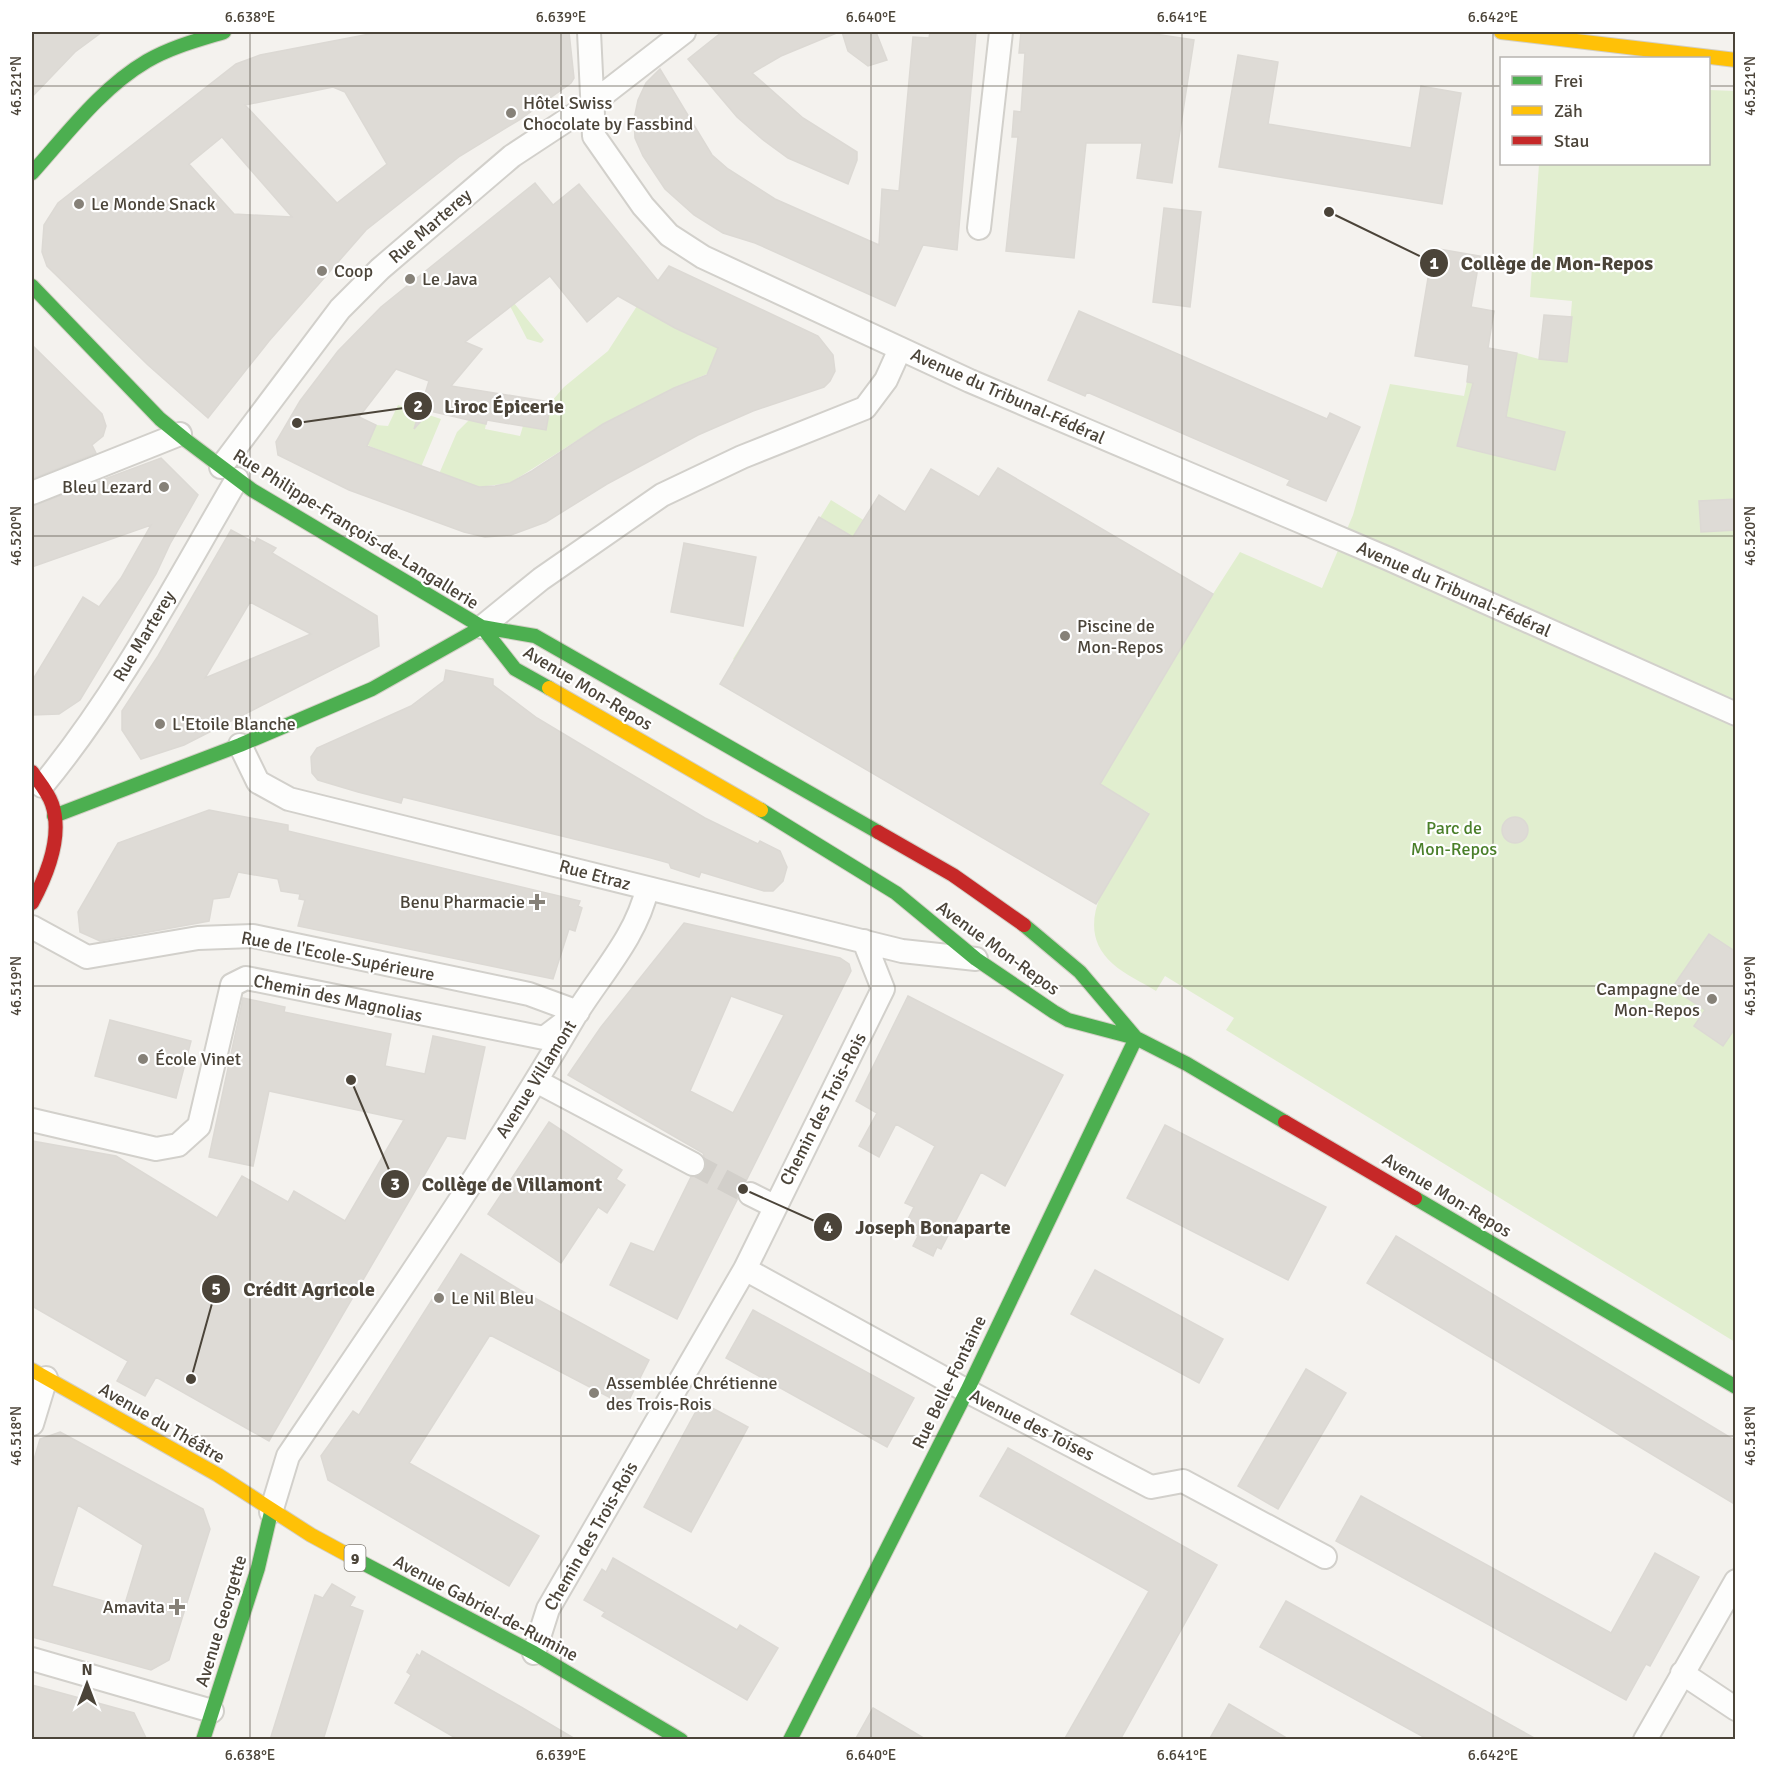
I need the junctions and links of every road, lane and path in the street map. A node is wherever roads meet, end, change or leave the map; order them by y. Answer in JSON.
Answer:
{"nodes":[{"id":1,"x":224,"y":32,"type":"edge"},
{"id":2,"x":589,"y":32,"type":"edge"},
{"id":3,"x":684,"y":32,"type":"edge"},
{"id":4,"x":1001,"y":32,"type":"edge"},
{"id":5,"x":1501,"y":32,"type":"edge"},
{"id":6,"x":1736,"y":60,"type":"edge"},
{"id":7,"x":591,"y":104,"type":"junction"},
{"id":8,"x":32,"y":172,"type":"edge"},
{"id":9,"x":979,"y":228,"type":"dead end"},
{"id":10,"x":32,"y":286,"type":"edge"},
{"id":11,"x":900,"y":349,"type":"junction"},
{"id":12,"x":180,"y":434,"type":"junction"},
{"id":13,"x":229,"y":473,"type":"junction"},
{"id":14,"x":32,"y":493,"type":"edge"},
{"id":15,"x":482,"y":627,"type":"junction"},
{"id":16,"x":1736,"y":714,"type":"edge"},
{"id":17,"x":240,"y":745,"type":"junction"},
{"id":18,"x":37,"y":779,"type":"edge"},
{"id":19,"x":54,"y":816,"type":"junction"},
{"id":20,"x":647,"y":889,"type":"junction"},
{"id":21,"x":32,"y":903,"type":"edge"},
{"id":22,"x":32,"y":927,"type":"edge"},
{"id":23,"x":864,"y":941,"type":"junction"},
{"id":24,"x":976,"y":959,"type":"junction"},
{"id":25,"x":578,"y":1012,"type":"junction"},
{"id":26,"x":1136,"y":1038,"type":"junction"},
{"id":27,"x":538,"y":1082,"type":"junction"},
{"id":28,"x":32,"y":1120,"type":"edge"},
{"id":29,"x":693,"y":1164,"type":"tunnel mouth"},
{"id":30,"x":750,"y":1194,"type":"tunnel mouth"},
{"id":31,"x":774,"y":1206,"type":"junction"},
{"id":32,"x":745,"y":1269,"type":"junction"},
{"id":33,"x":39,"y":1374,"type":"edge"},
{"id":34,"x":1736,"y":1388,"type":"edge"},
{"id":35,"x":966,"y":1391,"type":"junction"},
{"id":36,"x":32,"y":1424,"type":"edge"},
{"id":37,"x":272,"y":1512,"type":"junction"},
{"id":38,"x":1325,"y":1557,"type":"dead end"},
{"id":39,"x":1736,"y":1581,"type":"edge"},
{"id":40,"x":534,"y":1653,"type":"junction"},
{"id":41,"x":32,"y":1659,"type":"edge"},
{"id":42,"x":1682,"y":1673,"type":"junction"},
{"id":43,"x":1736,"y":1709,"type":"edge"},
{"id":44,"x":212,"y":1711,"type":"junction"},
{"id":45,"x":203,"y":1740,"type":"edge"},
{"id":46,"x":681,"y":1740,"type":"edge"},
{"id":47,"x":790,"y":1740,"type":"edge"},
{"id":48,"x":1645,"y":1740,"type":"edge"}],
"edges":[{"from":1,"to":8,"type":"main road"},
{"from":2,"to":7,"type":"street"},
{"from":3,"to":7,"type":"street","name":"Rue Marterey"},
{"from":4,"to":9,"type":"street"},
{"from":5,"to":6,"type":"main road"},
{"from":7,"to":11,"type":"street"},
{"from":7,"to":13,"type":"street","name":"Rue Marterey"},
{"from":10,"to":12,"type":"main road","name":"Rue Philippe-François-de-Langallerie"},
{"from":11,"to":15,"type":"street","name":"Avenue du Tribunal-Fédéral"},
{"from":11,"to":16,"type":"street","name":"Avenue du Tribunal-Fédéral"},
{"from":12,"to":13,"type":"main road","name":"Rue Philippe-François-de-Langallerie"},
{"from":12,"to":14,"type":"street"},
{"from":13,"to":15,"type":"main road","name":"Rue Philippe-François-de-Langallerie"},
{"from":13,"to":18,"type":"street","name":"Rue Marterey"},
{"from":15,"to":17,"type":"main road","name":"Avenue du Tribunal-Fédéral"},
{"from":15,"to":24,"type":"main road","name":"Avenue Mon-Repos"},
{"from":15,"to":26,"type":"main road","name":"Avenue Mon-Repos"},
{"from":17,"to":19,"type":"main road","name":"Avenue du Tribunal-Fédéral"},
{"from":17,"to":20,"type":"street","name":"Rue Etraz"},
{"from":18,"to":19,"type":"main road"},
{"from":19,"to":21,"type":"main road"},
{"from":20,"to":23,"type":"street","name":"Rue Etraz"},
{"from":20,"to":25,"type":"street","name":"Avenue Villamont"},
{"from":22,"to":25,"type":"street","name":"Rue de l'Ecole-Supérieure"},
{"from":23,"to":24,"type":"street","name":"Rue Etraz"},
{"from":23,"to":31,"type":"street","name":"Chemin des Trois-Rois"},
{"from":24,"to":26,"type":"main road","name":"Avenue Mon-Repos"},
{"from":25,"to":27,"type":"street","name":"Avenue Villamont"},
{"from":25,"to":28,"type":"street","name":"Chemin des Magnolias"},
{"from":26,"to":34,"type":"main road","name":"Avenue Mon-Repos"},
{"from":26,"to":35,"type":"main road","name":"Rue Belle-Fontaine"},
{"from":27,"to":29,"type":"street"},
{"from":27,"to":37,"type":"street","name":"Avenue Villamont"},
{"from":30,"to":31,"type":"street"},
{"from":31,"to":32,"type":"street","name":"Chemin des Trois-Rois"},
{"from":32,"to":35,"type":"street","name":"Avenue des Toises"},
{"from":32,"to":40,"type":"street","name":"Chemin des Trois-Rois"},
{"from":33,"to":36,"type":"street"},
{"from":33,"to":37,"type":"main road","name":"Avenue du Théâtre","number":"9"},
{"from":35,"to":38,"type":"street","name":"Avenue des Toises"},
{"from":35,"to":47,"type":"main road","name":"Rue Belle-Fontaine"},
{"from":37,"to":40,"type":"main road","name":"Avenue Gabriel-de-Rumine","number":"9"},
{"from":37,"to":44,"type":"main road","name":"Avenue Georgette"},
{"from":39,"to":42,"type":"street"},
{"from":40,"to":46,"type":"main road","name":"Avenue Gabriel-de-Rumine","number":"9"},
{"from":41,"to":44,"type":"street"},
{"from":42,"to":43,"type":"street"},
{"from":42,"to":48,"type":"street"},
{"from":44,"to":45,"type":"main road","name":"Avenue Georgette"}]}
